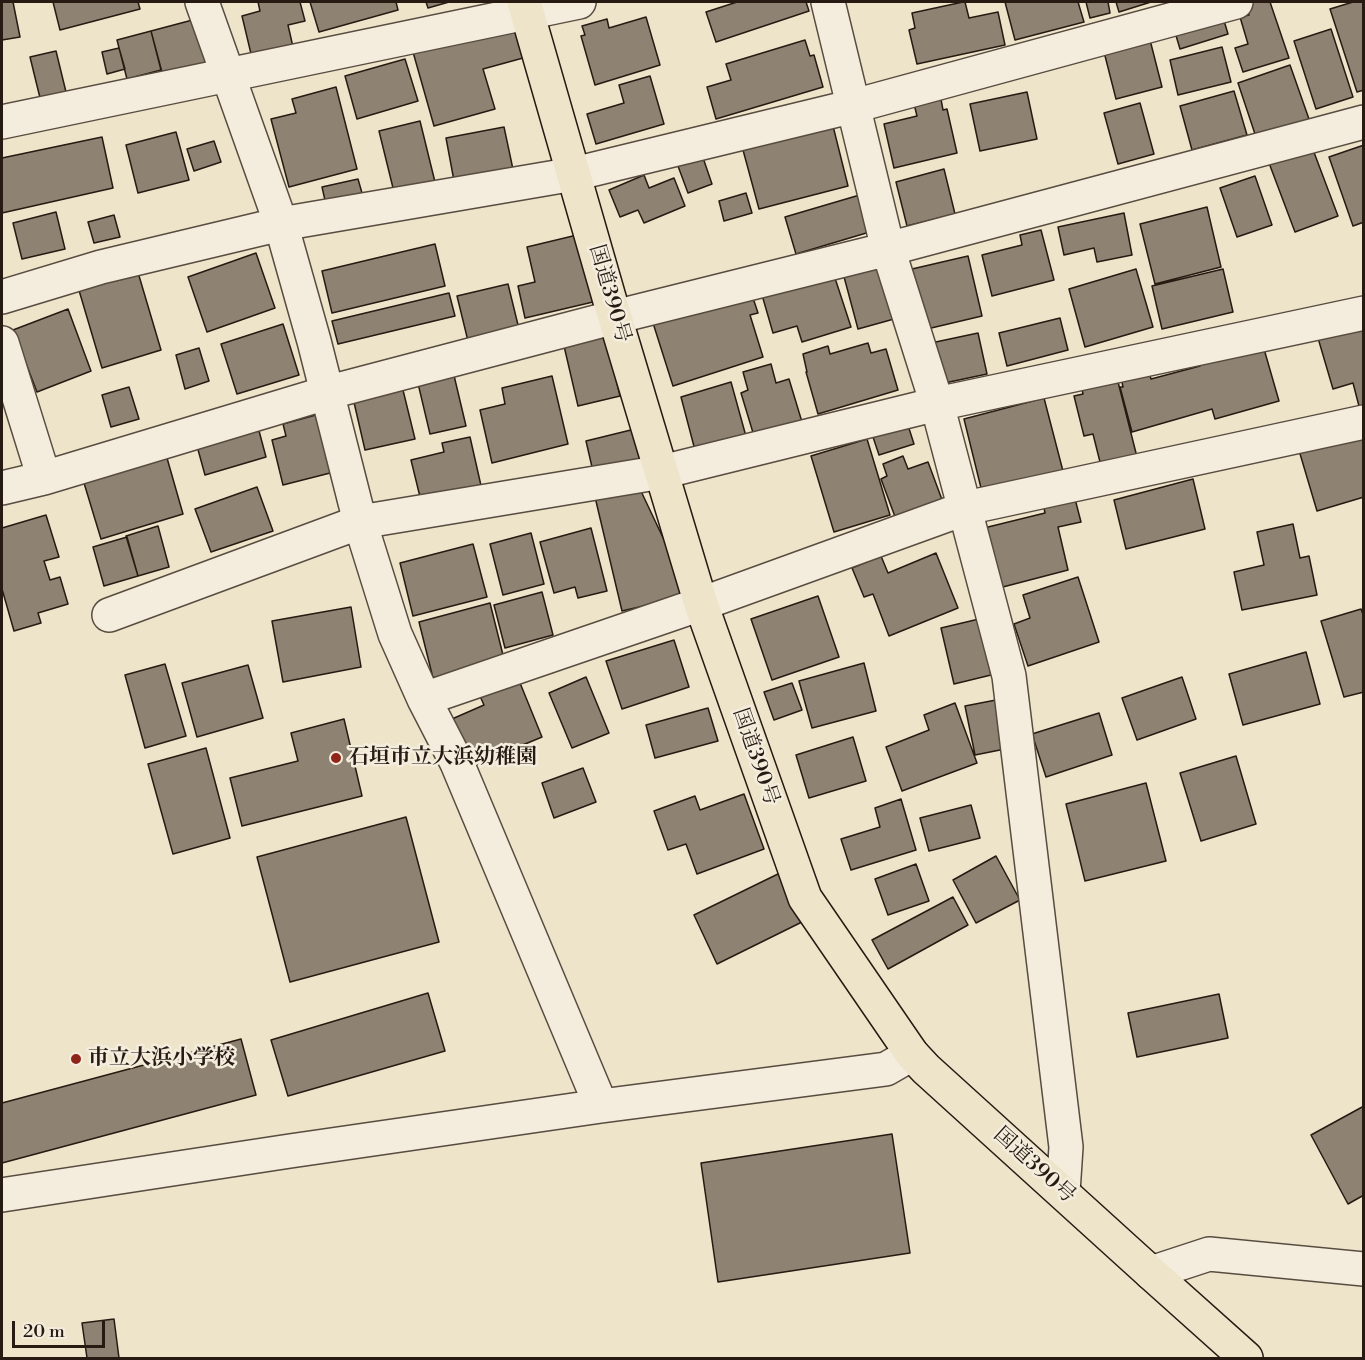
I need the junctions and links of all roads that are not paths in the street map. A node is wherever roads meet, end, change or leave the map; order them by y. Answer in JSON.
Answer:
{"nodes":[{"id":1,"x":202,"y":2,"type":"edge"},
{"id":2,"x":579,"y":2,"type":"edge"},
{"id":3,"x":828,"y":2,"type":"edge"},
{"id":4,"x":1236,"y":2,"type":"edge"},
{"id":5,"x":526,"y":7,"type":"edge"},
{"id":6,"x":227,"y":75,"type":"junction"},
{"id":7,"x":854,"y":106,"type":"junction"},
{"id":8,"x":2,"y":122,"type":"edge"},
{"id":9,"x":1364,"y":122,"type":"edge"},
{"id":10,"x":574,"y":174,"type":"junction"},
{"id":11,"x":281,"y":224,"type":"junction"},
{"id":12,"x":888,"y":249,"type":"junction"},
{"id":13,"x":2,"y":297,"type":"edge"},
{"id":14,"x":1364,"y":313,"type":"edge"},
{"id":15,"x":615,"y":317,"type":"junction"},
{"id":16,"x":2,"y":343,"type":"edge"},
{"id":17,"x":326,"y":393,"type":"junction"},
{"id":18,"x":937,"y":404,"type":"junction"},
{"id":19,"x":1364,"y":422,"type":"edge"},
{"id":20,"x":662,"y":472,"type":"junction"},
{"id":21,"x":44,"y":478,"type":"junction"},
{"id":22,"x":2,"y":488,"type":"edge"},
{"id":23,"x":966,"y":508,"type":"junction"},
{"id":24,"x":360,"y":522,"type":"junction"},
{"id":25,"x":701,"y":604,"type":"junction"},
{"id":26,"x":109,"y":615,"type":"dead end"},
{"id":27,"x":424,"y":699,"type":"junction"},
{"id":28,"x":912,"y":1054,"type":"junction"},
{"id":29,"x":602,"y":1106,"type":"junction"},
{"id":30,"x":1063,"y":1192,"type":"junction"},
{"id":31,"x":2,"y":1194,"type":"edge"},
{"id":32,"x":1364,"y":1269,"type":"edge"},
{"id":33,"x":1150,"y":1273,"type":"junction"},
{"id":34,"x":1246,"y":1359,"type":"edge"}],
"edges":[{"from":1,"to":6,"type":"street"},
{"from":2,"to":5,"type":"street"},
{"from":3,"to":7,"type":"street"},
{"from":4,"to":7,"type":"street"},
{"from":5,"to":6,"type":"street"},
{"from":5,"to":10,"type":"highway","name":"国道390号"},
{"from":6,"to":8,"type":"street"},
{"from":6,"to":11,"type":"street"},
{"from":7,"to":10,"type":"street"},
{"from":7,"to":12,"type":"street"},
{"from":9,"to":12,"type":"street"},
{"from":10,"to":11,"type":"street"},
{"from":10,"to":15,"type":"highway","name":"国道390号"},
{"from":11,"to":13,"type":"street"},
{"from":11,"to":17,"type":"street"},
{"from":12,"to":15,"type":"street"},
{"from":12,"to":18,"type":"street"},
{"from":14,"to":18,"type":"street"},
{"from":15,"to":17,"type":"street"},
{"from":15,"to":20,"type":"highway","name":"国道390号"},
{"from":16,"to":21,"type":"street"},
{"from":17,"to":21,"type":"street"},
{"from":17,"to":24,"type":"street"},
{"from":18,"to":20,"type":"street"},
{"from":18,"to":23,"type":"street"},
{"from":19,"to":23,"type":"street"},
{"from":20,"to":24,"type":"street"},
{"from":20,"to":25,"type":"highway","name":"国道390号"},
{"from":21,"to":22,"type":"street"},
{"from":23,"to":25,"type":"street"},
{"from":23,"to":30,"type":"street"},
{"from":24,"to":26,"type":"street"},
{"from":24,"to":27,"type":"street"},
{"from":25,"to":27,"type":"street"},
{"from":25,"to":28,"type":"highway","name":"国道390号"},
{"from":27,"to":29,"type":"street"},
{"from":28,"to":29,"type":"street"},
{"from":28,"to":30,"type":"highway","name":"国道390号"},
{"from":29,"to":31,"type":"street"},
{"from":30,"to":33,"type":"highway","name":"国道390号"},
{"from":32,"to":33,"type":"street"},
{"from":33,"to":34,"type":"highway","name":"国道390号"}]}
